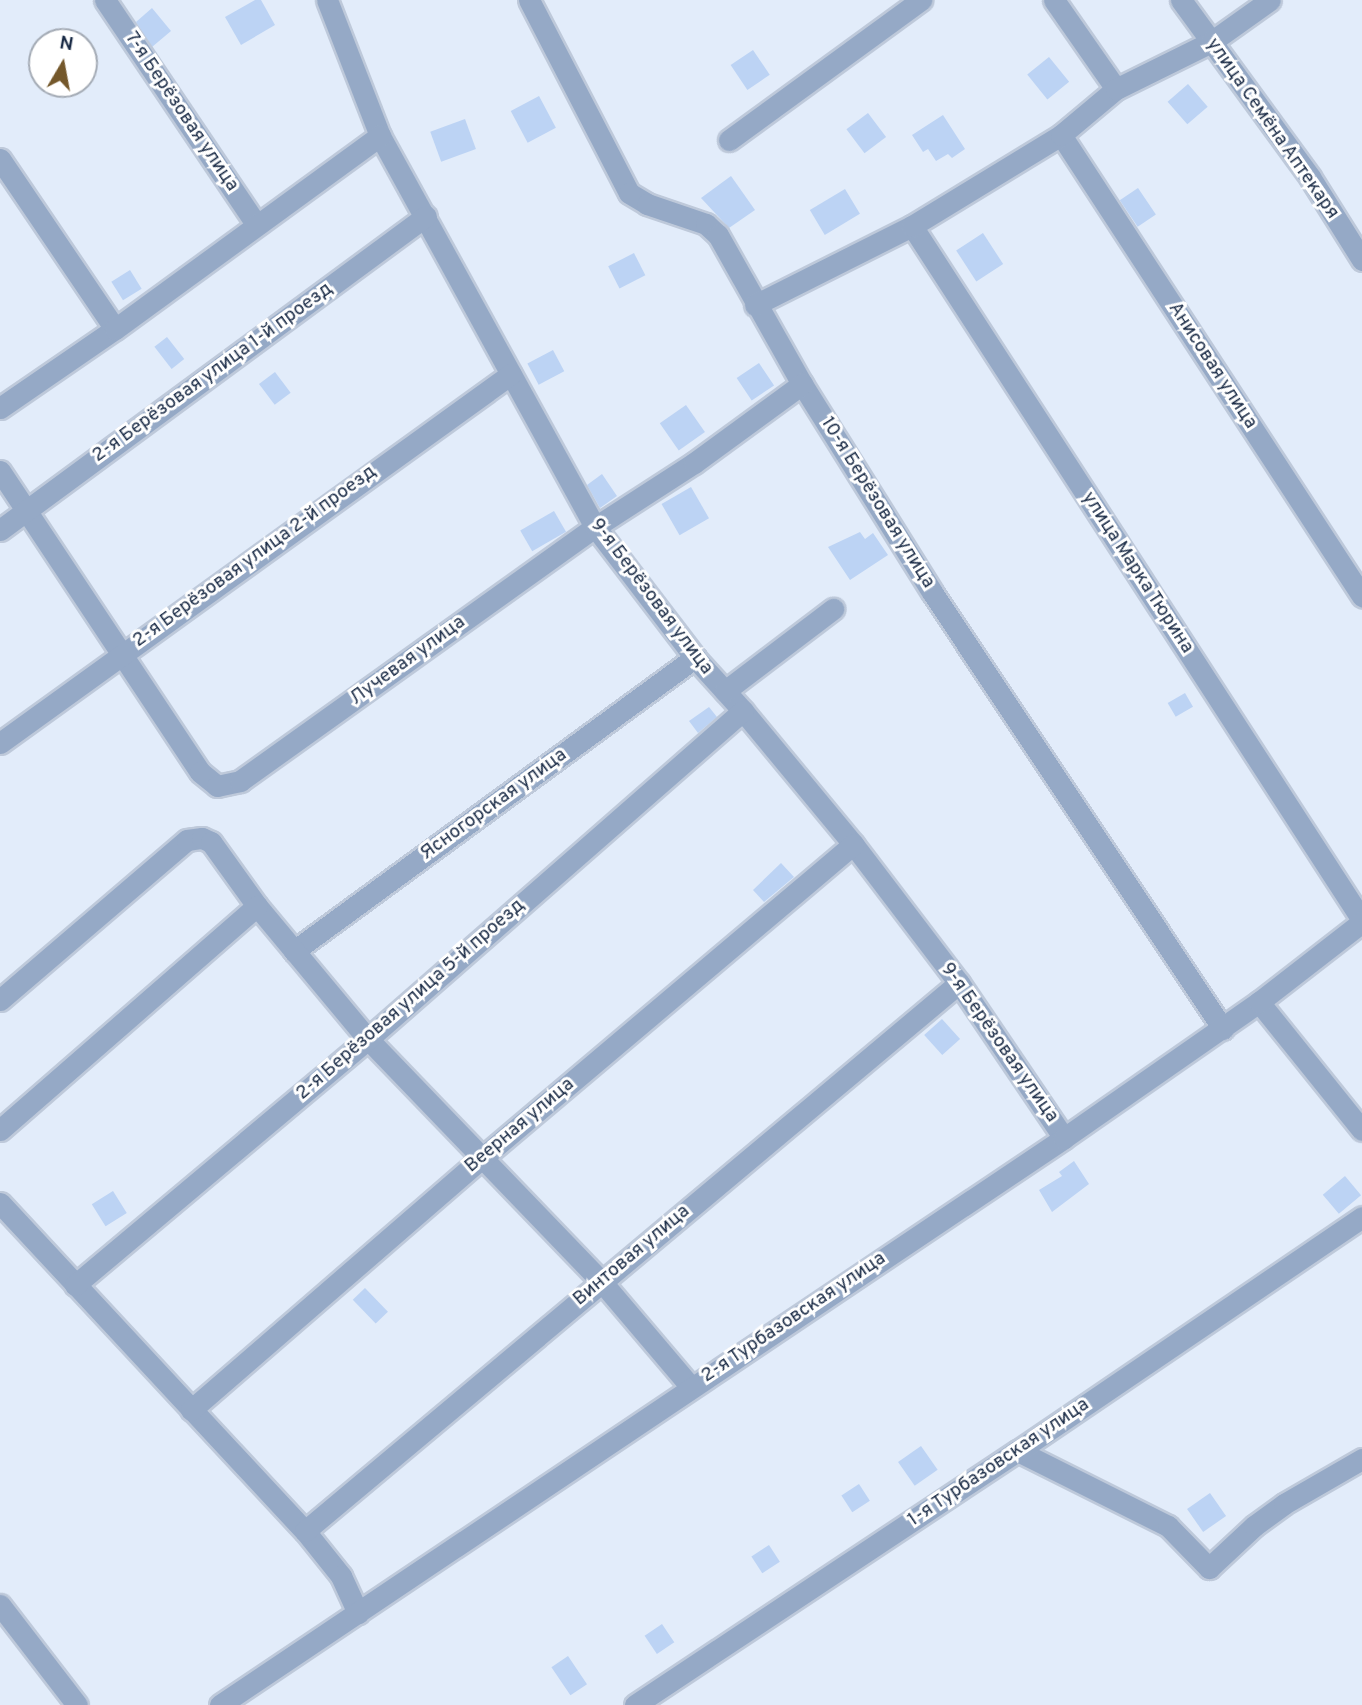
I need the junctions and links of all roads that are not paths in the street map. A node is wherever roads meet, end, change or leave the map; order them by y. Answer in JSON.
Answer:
{"nodes":[{"id":1,"x":105,"y":0,"type":"edge"},
{"id":2,"x":327,"y":0,"type":"edge"},
{"id":3,"x":529,"y":0,"type":"edge"},
{"id":4,"x":921,"y":0,"type":"edge"},
{"id":5,"x":1054,"y":0,"type":"edge"},
{"id":6,"x":1181,"y":0,"type":"edge"},
{"id":7,"x":1270,"y":0,"type":"edge"},
{"id":8,"x":1211,"y":43,"type":"junction"},
{"id":9,"x":1116,"y":89,"type":"junction"},
{"id":10,"x":1061,"y":135,"type":"junction"},
{"id":11,"x":380,"y":136,"type":"junction"},
{"id":12,"x":729,"y":140,"type":"dead end"},
{"id":13,"x":0,"y":159,"type":"edge"},
{"id":14,"x":426,"y":216,"type":"junction"},
{"id":15,"x":256,"y":224,"type":"junction"},
{"id":16,"x":912,"y":226,"type":"junction"},
{"id":17,"x":1362,"y":260,"type":"edge"},
{"id":18,"x":755,"y":305,"type":"junction"},
{"id":19,"x":116,"y":328,"type":"junction"},
{"id":20,"x":511,"y":373,"type":"junction"},
{"id":21,"x":802,"y":384,"type":"junction"},
{"id":22,"x":0,"y":408,"type":"edge"},
{"id":23,"x":0,"y":471,"type":"edge"},
{"id":24,"x":27,"y":509,"type":"junction"},
{"id":25,"x":595,"y":527,"type":"junction"},
{"id":26,"x":0,"y":530,"type":"edge"},
{"id":27,"x":1362,"y":596,"type":"edge"},
{"id":28,"x":833,"y":608,"type":"dead end"},
{"id":29,"x":122,"y":652,"type":"junction"},
{"id":30,"x":695,"y":658,"type":"junction"},
{"id":31,"x":725,"y":691,"type":"junction"},
{"id":32,"x":743,"y":711,"type":"junction"},
{"id":33,"x":0,"y":743,"type":"edge"},
{"id":34,"x":853,"y":844,"type":"junction"},
{"id":35,"x":257,"y":906,"type":"junction"},
{"id":36,"x":1362,"y":921,"type":"edge"},
{"id":37,"x":294,"y":951,"type":"junction"},
{"id":38,"x":959,"y":983,"type":"junction"},
{"id":39,"x":0,"y":1000,"type":"edge"},
{"id":40,"x":1259,"y":1002,"type":"junction"},
{"id":41,"x":1223,"y":1029,"type":"junction"},
{"id":42,"x":368,"y":1039,"type":"junction"},
{"id":43,"x":0,"y":1130,"type":"edge"},
{"id":44,"x":1362,"y":1130,"type":"edge"},
{"id":45,"x":1064,"y":1138,"type":"junction"},
{"id":46,"x":482,"y":1158,"type":"junction"},
{"id":47,"x":0,"y":1203,"type":"edge"},
{"id":48,"x":1362,"y":1217,"type":"edge"},
{"id":49,"x":601,"y":1281,"type":"junction"},
{"id":50,"x":75,"y":1285,"type":"junction"},
{"id":51,"x":691,"y":1387,"type":"junction"},
{"id":52,"x":191,"y":1410,"type":"junction"},
{"id":53,"x":1018,"y":1451,"type":"junction"},
{"id":54,"x":1362,"y":1459,"type":"edge"},
{"id":55,"x":305,"y":1531,"type":"junction"},
{"id":56,"x":0,"y":1605,"type":"edge"},
{"id":57,"x":358,"y":1613,"type":"junction"},
{"id":58,"x":77,"y":1705,"type":"edge"},
{"id":59,"x":220,"y":1705,"type":"edge"},
{"id":60,"x":635,"y":1705,"type":"edge"}],
"edges":[{"from":1,"to":15,"type":"street","name":"7-я Берёзовая улица"},
{"from":2,"to":11,"type":"street","name":"9-я Берёзовая улица"},
{"from":3,"to":18,"type":"street","name":"10-я Берёзовая улица"},
{"from":4,"to":12,"type":"street"},
{"from":5,"to":9,"type":"street"},
{"from":6,"to":8,"type":"street","name":"улица Семёна Аптекаря"},
{"from":7,"to":8,"type":"street"},
{"from":8,"to":9,"type":"street"},
{"from":8,"to":17,"type":"street","name":"улица Семёна Аптекаря"},
{"from":9,"to":10,"type":"street"},
{"from":10,"to":16,"type":"street"},
{"from":10,"to":27,"type":"street","name":"Анисовая улица"},
{"from":11,"to":14,"type":"street","name":"9-я Берёзовая улица"},
{"from":11,"to":15,"type":"street"},
{"from":13,"to":19,"type":"street"},
{"from":14,"to":20,"type":"street","name":"9-я Берёзовая улица"},
{"from":14,"to":24,"type":"street","name":"2-я Берёзовая улица 1-й проезд"},
{"from":15,"to":19,"type":"street"},
{"from":16,"to":18,"type":"street"},
{"from":16,"to":36,"type":"street","name":"улица Марка Тюрина"},
{"from":18,"to":21,"type":"street","name":"10-я Берёзовая улица"},
{"from":19,"to":22,"type":"street"},
{"from":20,"to":25,"type":"street","name":"9-я Берёзовая улица"},
{"from":20,"to":29,"type":"street","name":"2-я Берёзовая улица 2-й проезд"},
{"from":21,"to":25,"type":"street","name":"Лучевая улица"},
{"from":21,"to":41,"type":"street","name":"10-я Берёзовая улица"},
{"from":23,"to":24,"type":"street"},
{"from":24,"to":26,"type":"street","name":"2-я Берёзовая улица 1-й проезд"},
{"from":24,"to":29,"type":"street"},
{"from":25,"to":29,"type":"street","name":"Лучевая улица"},
{"from":25,"to":30,"type":"street","name":"9-я Берёзовая улица"},
{"from":28,"to":31,"type":"street"},
{"from":29,"to":33,"type":"street","name":"2-я Берёзовая улица 2-й проезд"},
{"from":30,"to":31,"type":"street","name":"9-я Берёзовая улица"},
{"from":30,"to":37,"type":"street","name":"Ясногорская улица"},
{"from":31,"to":32,"type":"street","name":"9-я Берёзовая улица"},
{"from":32,"to":34,"type":"street","name":"9-я Берёзовая улица"},
{"from":32,"to":42,"type":"street","name":"2-я Берёзовая улица 5-й проезд"},
{"from":34,"to":38,"type":"street","name":"9-я Берёзовая улица"},
{"from":34,"to":46,"type":"street","name":"Веерная улица"},
{"from":35,"to":37,"type":"street"},
{"from":35,"to":39,"type":"street"},
{"from":35,"to":43,"type":"street"},
{"from":36,"to":40,"type":"street","name":"2-я Турбазовская улица"},
{"from":37,"to":42,"type":"street"},
{"from":38,"to":45,"type":"street","name":"9-я Берёзовая улица"},
{"from":38,"to":49,"type":"street","name":"Винтовая улица"},
{"from":40,"to":41,"type":"street","name":"2-я Турбазовская улица"},
{"from":40,"to":44,"type":"street"},
{"from":41,"to":45,"type":"street","name":"2-я Турбазовская улица"},
{"from":42,"to":46,"type":"street"},
{"from":42,"to":50,"type":"street","name":"2-я Берёзовая улица 5-й проезд"},
{"from":45,"to":51,"type":"street","name":"2-я Турбазовская улица"},
{"from":46,"to":49,"type":"street"},
{"from":46,"to":52,"type":"street","name":"Веерная улица"},
{"from":47,"to":50,"type":"street"},
{"from":48,"to":53,"type":"street","name":"1-я Турбазовская улица"},
{"from":49,"to":51,"type":"street"},
{"from":49,"to":55,"type":"street","name":"Винтовая улица"},
{"from":50,"to":52,"type":"street"},
{"from":51,"to":57,"type":"street","name":"2-я Турбазовская улица"},
{"from":52,"to":55,"type":"street"},
{"from":53,"to":54,"type":"street"},
{"from":53,"to":60,"type":"street","name":"1-я Турбазовская улица"},
{"from":55,"to":57,"type":"street"},
{"from":56,"to":58,"type":"street"},
{"from":57,"to":59,"type":"street","name":"2-я Турбазовская улица"}]}
